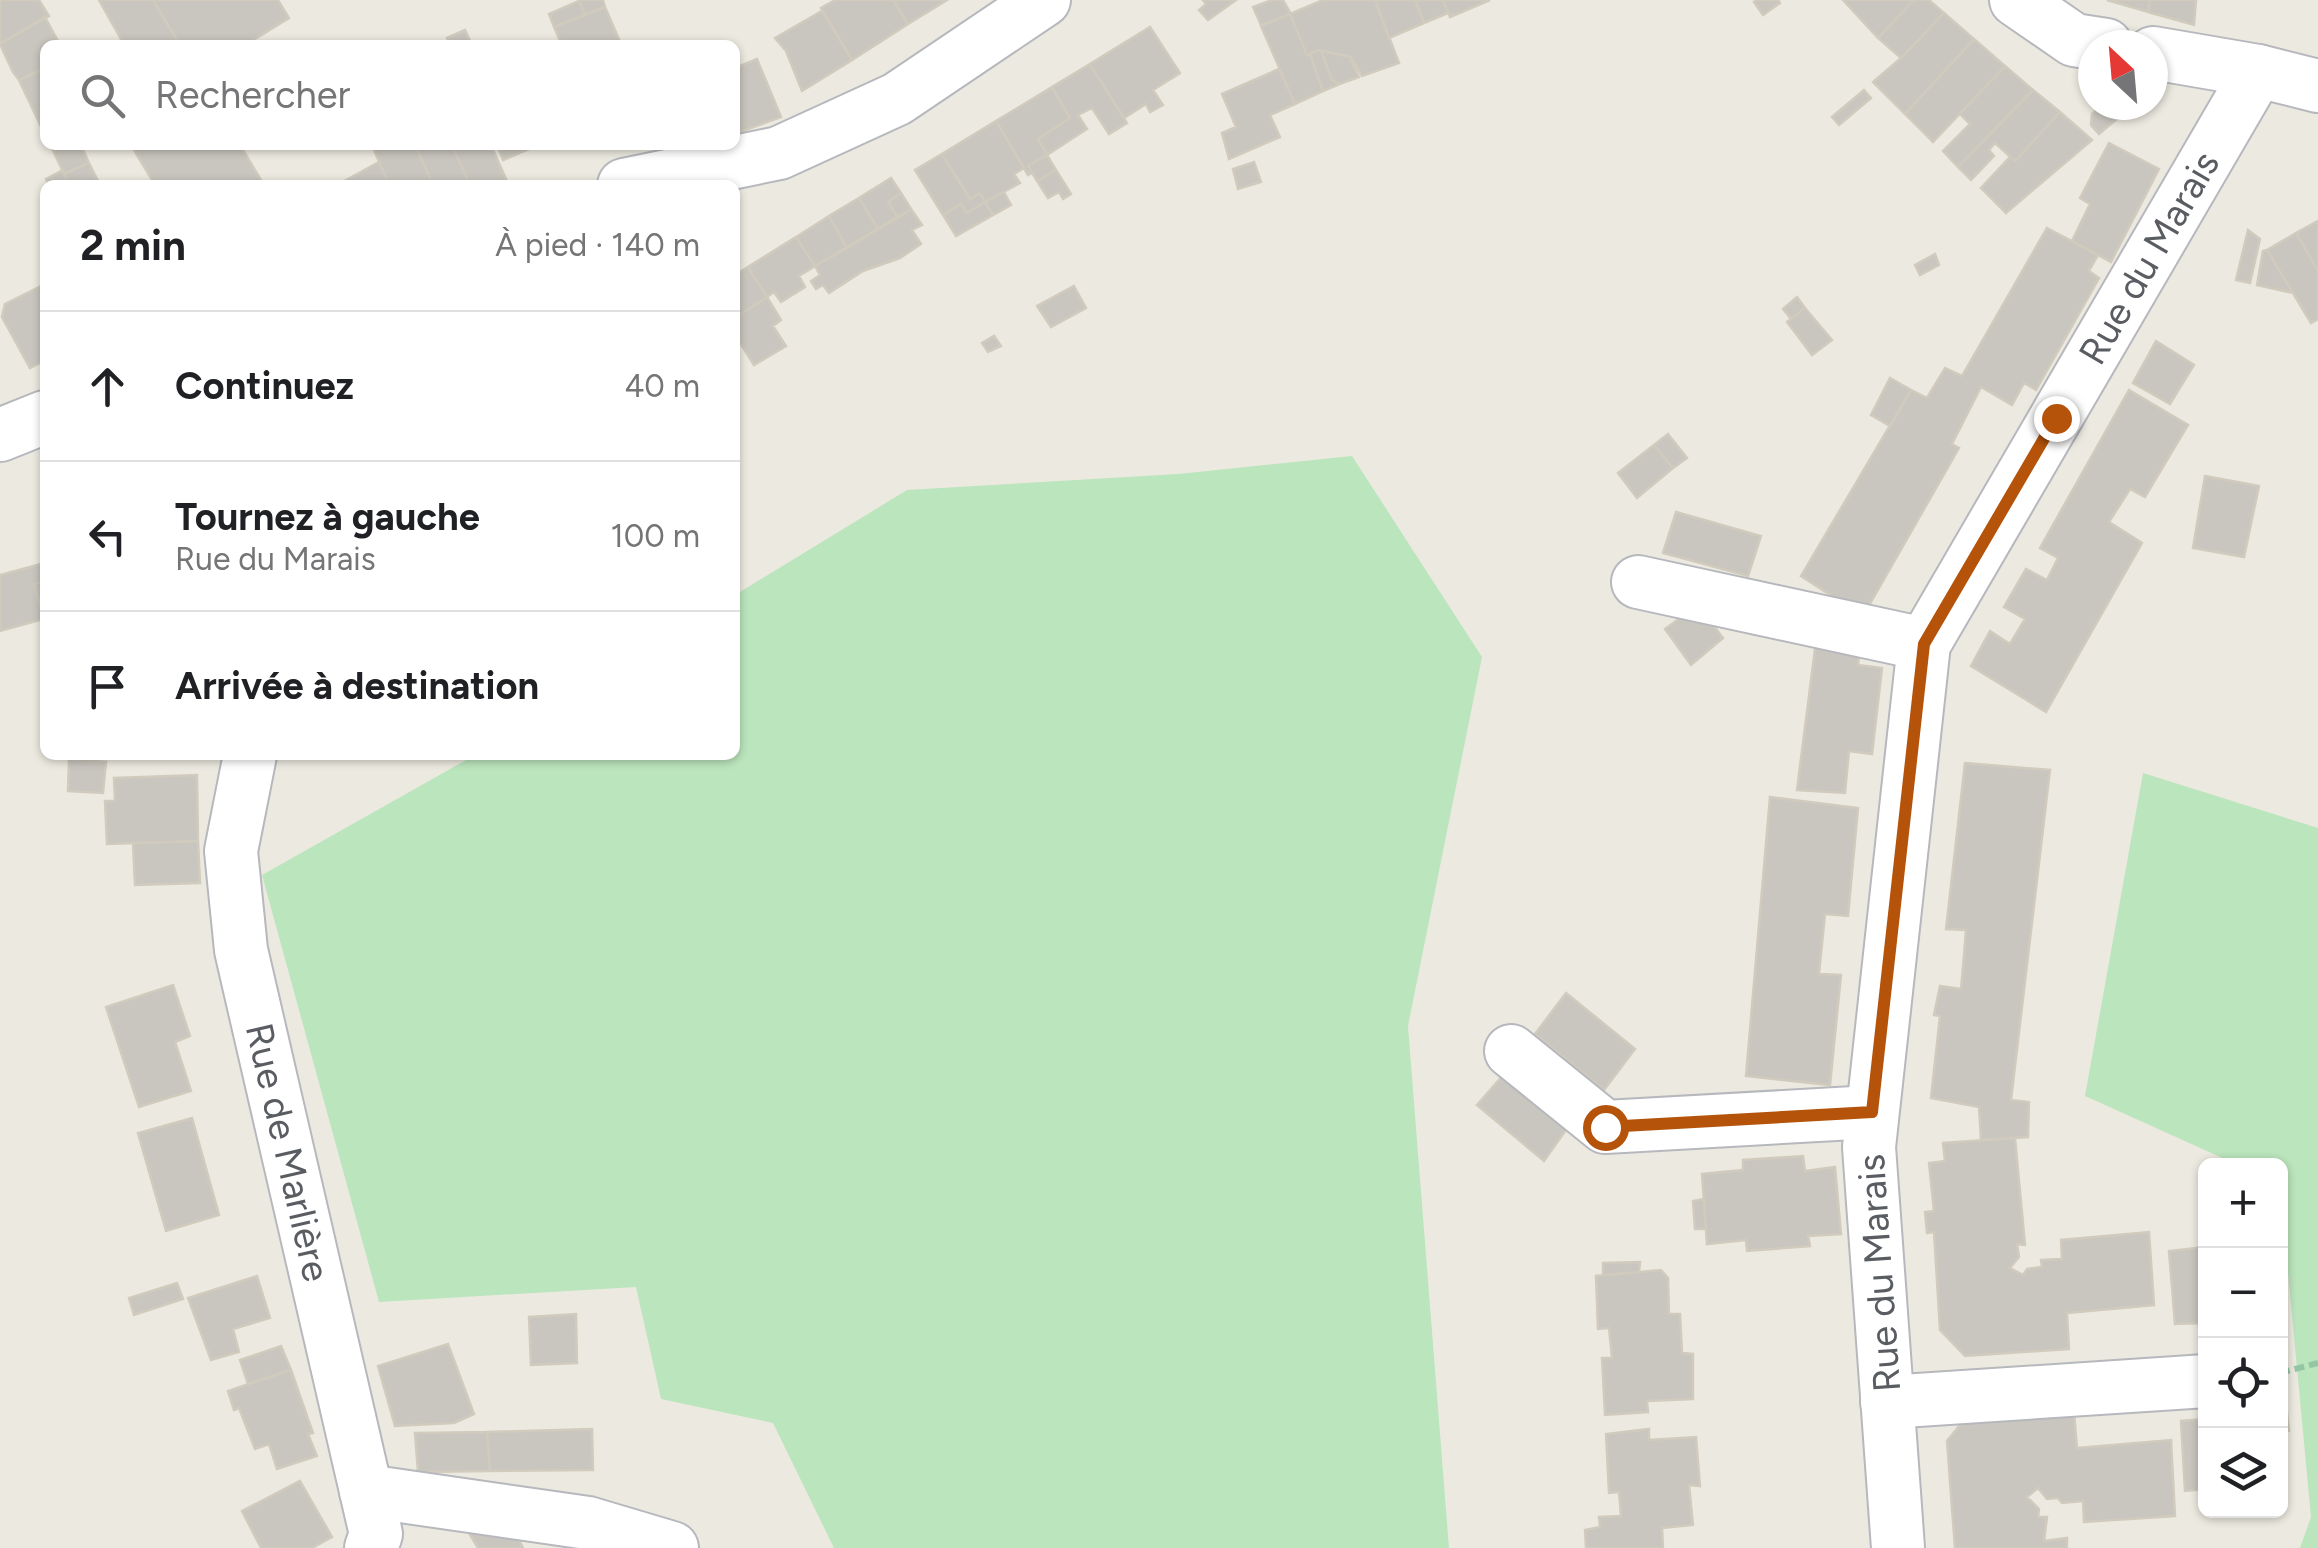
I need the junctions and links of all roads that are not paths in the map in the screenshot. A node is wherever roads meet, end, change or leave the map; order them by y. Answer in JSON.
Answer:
{"nodes":[{"id":1,"x":1044,"y":0,"type":"edge"},
{"id":2,"x":2016,"y":0,"type":"edge"},
{"id":3,"x":2078,"y":41,"type":"edge"},
{"id":4,"x":2168,"y":55,"type":"edge"},
{"id":5,"x":2258,"y":70,"type":"junction"},
{"id":6,"x":2318,"y":86,"type":"edge"},
{"id":7,"x":779,"y":153,"type":"junction"},
{"id":8,"x":648,"y":180,"type":"edge"},
{"id":9,"x":740,"y":198,"type":"edge"},
{"id":10,"x":40,"y":419,"type":"edge"},
{"id":11,"x":0,"y":435,"type":"edge"},
{"id":12,"x":1638,"y":582,"type":"dead end"},
{"id":13,"x":1924,"y":644,"type":"junction"},
{"id":14,"x":249,"y":760,"type":"edge"},
{"id":15,"x":1511,"y":1051,"type":"dead end"},
{"id":16,"x":1872,"y":1112,"type":"junction"},
{"id":17,"x":2198,"y":1382,"type":"edge"},
{"id":18,"x":1887,"y":1402,"type":"junction"},
{"id":19,"x":366,"y":1492,"type":"junction"},
{"id":20,"x":371,"y":1548,"type":"edge"},
{"id":21,"x":672,"y":1548,"type":"edge"},
{"id":22,"x":1898,"y":1548,"type":"edge"}],
"edges":[{"from":1,"to":7,"type":"street"},
{"from":2,"to":3,"type":"street"},
{"from":4,"to":5,"type":"street"},
{"from":5,"to":6,"type":"street"},
{"from":5,"to":13,"type":"street","name":"Rue du Marais"},
{"from":7,"to":8,"type":"street"},
{"from":7,"to":9,"type":"street"},
{"from":10,"to":11,"type":"street"},
{"from":12,"to":13,"type":"street"},
{"from":13,"to":16,"type":"street","name":"Rue du Marais"},
{"from":14,"to":19,"type":"street","name":"Rue de Marlière"},
{"from":15,"to":16,"type":"street"},
{"from":16,"to":18,"type":"street","name":"Rue du Marais"},
{"from":17,"to":18,"type":"street"},
{"from":18,"to":22,"type":"street","name":"Rue du Marais"},
{"from":19,"to":20,"type":"street","name":"Rue de Marlière"},
{"from":19,"to":21,"type":"street"}]}
